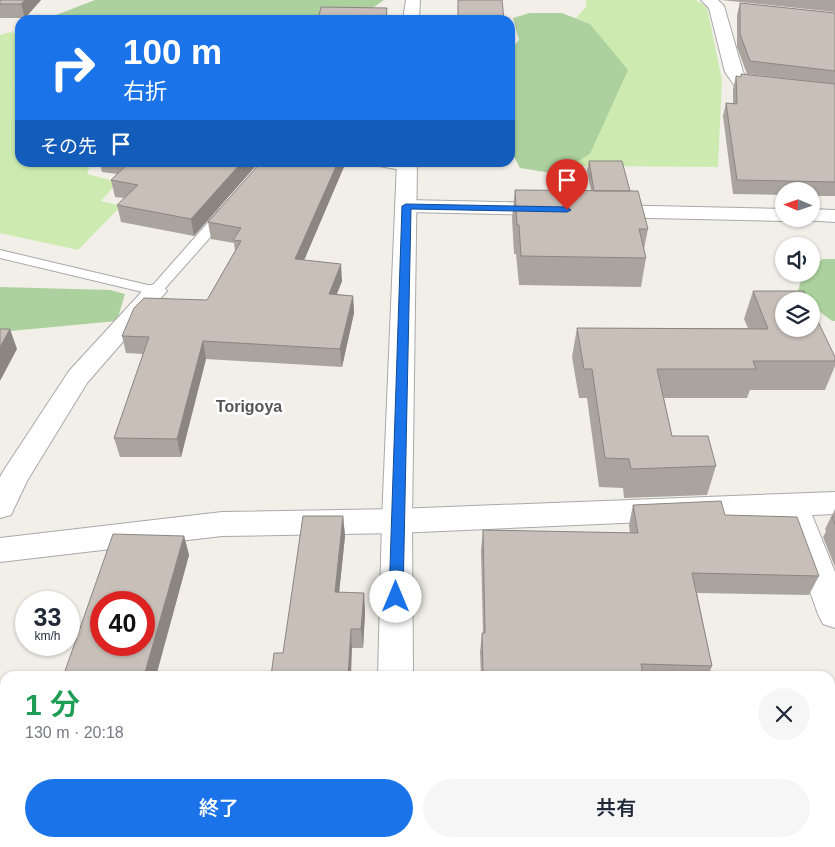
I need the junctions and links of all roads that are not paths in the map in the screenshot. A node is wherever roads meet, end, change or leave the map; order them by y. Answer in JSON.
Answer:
{"nodes":[{"id":1,"x":413,"y":0,"type":"edge"},
{"id":2,"x":712,"y":3,"type":"edge"},
{"id":3,"x":736,"y":8,"type":"dead end"},
{"id":4,"x":412,"y":15,"type":"edge"},
{"id":5,"x":835,"y":91,"type":"edge"},
{"id":6,"x":407,"y":167,"type":"edge"},
{"id":7,"x":231,"y":205,"type":"edge"},
{"id":8,"x":406,"y":206,"type":"junction"},
{"id":9,"x":775,"y":215,"type":"edge"},
{"id":10,"x":820,"y":216,"type":"edge"},
{"id":11,"x":835,"y":216,"type":"edge"},
{"id":12,"x":0,"y":254,"type":"edge"},
{"id":13,"x":155,"y":291,"type":"junction"},
{"id":14,"x":835,"y":503,"type":"edge"},
{"id":15,"x":793,"y":504,"type":"junction"},
{"id":16,"x":0,"y":507,"type":"edge"},
{"id":17,"x":397,"y":521,"type":"junction"},
{"id":18,"x":0,"y":550,"type":"edge"},
{"id":19,"x":835,"y":614,"type":"edge"},
{"id":20,"x":396,"y":671,"type":"edge"}],
"edges":[{"from":1,"to":4,"type":"street"},
{"from":2,"to":3,"type":"street"},
{"from":2,"to":5,"type":"street"},
{"from":6,"to":8,"type":"street"},
{"from":7,"to":13,"type":"lane"},
{"from":8,"to":9,"type":"street"},
{"from":8,"to":17,"type":"street"},
{"from":10,"to":11,"type":"street"},
{"from":12,"to":13,"type":"lane"},
{"from":13,"to":16,"type":"street"},
{"from":14,"to":15,"type":"street"},
{"from":15,"to":17,"type":"street"},
{"from":15,"to":19,"type":"street"},
{"from":17,"to":18,"type":"street"},
{"from":17,"to":20,"type":"street"}]}
